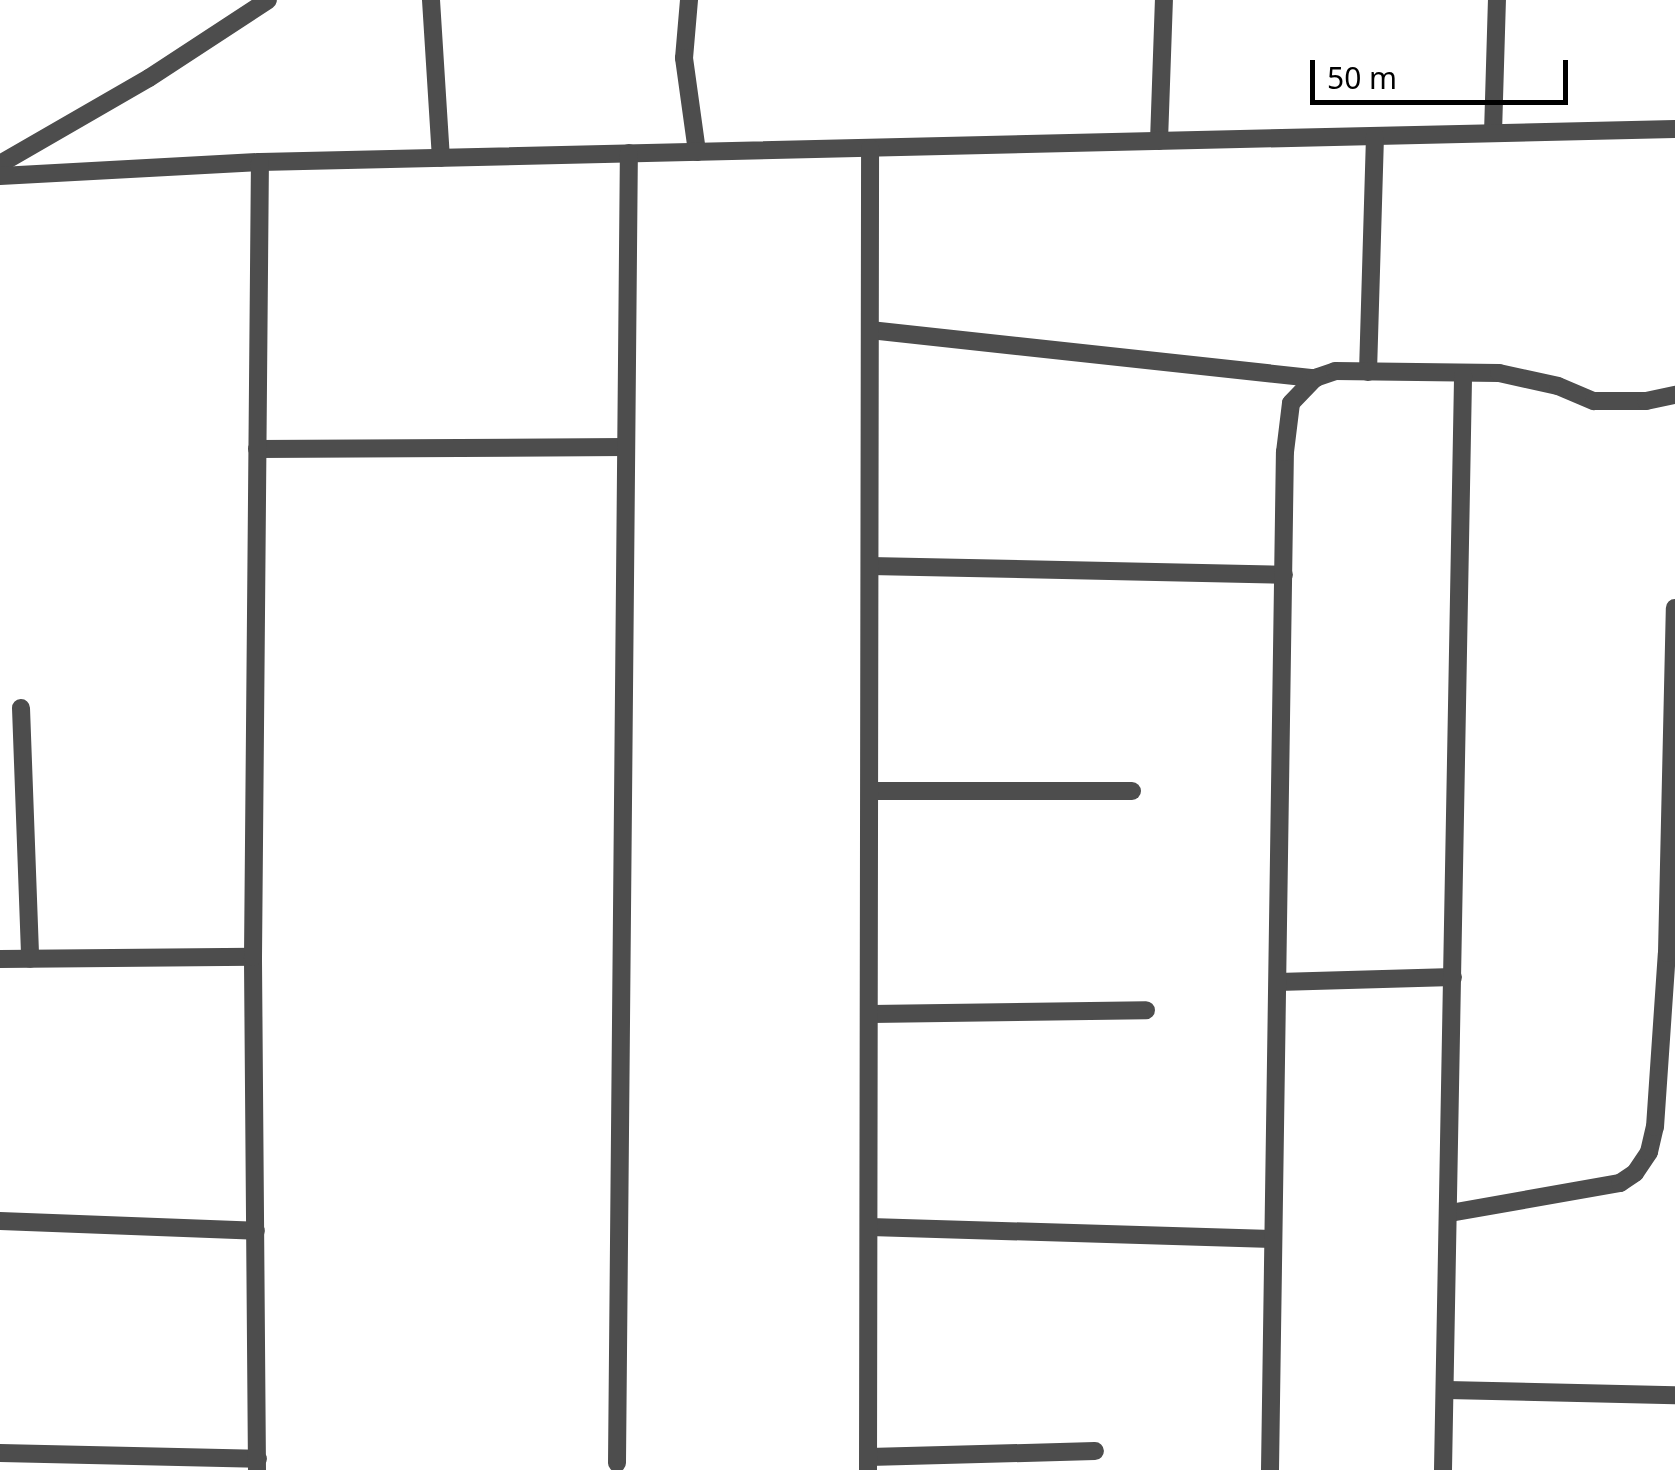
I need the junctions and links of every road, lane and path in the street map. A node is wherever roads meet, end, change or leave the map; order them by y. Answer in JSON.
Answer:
{"nodes":[{"id":1,"x":268,"y":0,"type":"edge"},
{"id":2,"x":430,"y":0,"type":"edge"},
{"id":3,"x":688,"y":0,"type":"edge"},
{"id":4,"x":1164,"y":0,"type":"edge"},
{"id":5,"x":1497,"y":0,"type":"edge"},
{"id":6,"x":1675,"y":128,"type":"edge"},
{"id":7,"x":1492,"y":133,"type":"junction"},
{"id":8,"x":1375,"y":136,"type":"junction"},
{"id":9,"x":1159,"y":141,"type":"junction"},
{"id":10,"x":870,"y":148,"type":"junction"},
{"id":11,"x":697,"y":152,"type":"junction"},
{"id":12,"x":629,"y":153,"type":"junction"},
{"id":13,"x":442,"y":158,"type":"junction"},
{"id":14,"x":260,"y":162,"type":"junction"},
{"id":15,"x":0,"y":164,"type":"edge"},
{"id":16,"x":0,"y":176,"type":"edge"},
{"id":17,"x":870,"y":330,"type":"junction"},
{"id":18,"x":1368,"y":372,"type":"junction"},
{"id":19,"x":1463,"y":375,"type":"junction"},
{"id":20,"x":1315,"y":378,"type":"junction"},
{"id":21,"x":1675,"y":395,"type":"edge"},
{"id":22,"x":626,"y":447,"type":"junction"},
{"id":23,"x":257,"y":449,"type":"junction"},
{"id":24,"x":870,"y":566,"type":"junction"},
{"id":25,"x":1284,"y":576,"type":"junction"},
{"id":26,"x":1675,"y":608,"type":"edge"},
{"id":27,"x":21,"y":708,"type":"dead end"},
{"id":28,"x":870,"y":790,"type":"junction"},
{"id":29,"x":1132,"y":792,"type":"dead end"},
{"id":30,"x":253,"y":957,"type":"junction"},
{"id":31,"x":30,"y":958,"type":"junction"},
{"id":32,"x":0,"y":959,"type":"edge"},
{"id":33,"x":1453,"y":977,"type":"junction"},
{"id":34,"x":1278,"y":982,"type":"junction"},
{"id":35,"x":1146,"y":1010,"type":"dead end"},
{"id":36,"x":870,"y":1014,"type":"junction"},
{"id":37,"x":1450,"y":1213,"type":"junction"},
{"id":38,"x":0,"y":1221,"type":"edge"},
{"id":39,"x":870,"y":1228,"type":"junction"},
{"id":40,"x":256,"y":1231,"type":"junction"},
{"id":41,"x":1274,"y":1239,"type":"junction"},
{"id":42,"x":1447,"y":1390,"type":"junction"},
{"id":43,"x":1675,"y":1395,"type":"edge"},
{"id":44,"x":1095,"y":1451,"type":"dead end"},
{"id":45,"x":0,"y":1453,"type":"edge"},
{"id":46,"x":617,"y":1463,"type":"dead end"},
{"id":47,"x":869,"y":1463,"type":"edge"},
{"id":48,"x":258,"y":1465,"type":"edge"},
{"id":49,"x":1270,"y":1470,"type":"edge"},
{"id":50,"x":1443,"y":1470,"type":"edge"}],
"edges":[{"from":1,"to":15,"type":"street"},
{"from":2,"to":13,"type":"street"},
{"from":3,"to":11,"type":"street"},
{"from":4,"to":9,"type":"street"},
{"from":5,"to":7,"type":"street"},
{"from":6,"to":7,"type":"street"},
{"from":7,"to":8,"type":"street"},
{"from":8,"to":9,"type":"street"},
{"from":8,"to":18,"type":"street"},
{"from":9,"to":10,"type":"street"},
{"from":10,"to":11,"type":"street"},
{"from":10,"to":17,"type":"street"},
{"from":11,"to":12,"type":"street"},
{"from":12,"to":13,"type":"street"},
{"from":12,"to":22,"type":"street"},
{"from":13,"to":14,"type":"street"},
{"from":14,"to":16,"type":"street"},
{"from":14,"to":23,"type":"street"},
{"from":17,"to":20,"type":"street"},
{"from":17,"to":24,"type":"street"},
{"from":18,"to":19,"type":"street"},
{"from":18,"to":20,"type":"street"},
{"from":19,"to":21,"type":"street"},
{"from":19,"to":33,"type":"street"},
{"from":20,"to":25,"type":"street"},
{"from":22,"to":23,"type":"street"},
{"from":22,"to":46,"type":"street"},
{"from":23,"to":30,"type":"street"},
{"from":24,"to":25,"type":"street"},
{"from":24,"to":28,"type":"street"},
{"from":25,"to":34,"type":"street"},
{"from":26,"to":37,"type":"street"},
{"from":27,"to":31,"type":"street"},
{"from":28,"to":29,"type":"street"},
{"from":28,"to":36,"type":"street"},
{"from":30,"to":31,"type":"street"},
{"from":30,"to":40,"type":"street"},
{"from":31,"to":32,"type":"street"},
{"from":33,"to":34,"type":"street"},
{"from":33,"to":37,"type":"street"},
{"from":34,"to":41,"type":"street"},
{"from":35,"to":36,"type":"street"},
{"from":36,"to":39,"type":"street"},
{"from":37,"to":42,"type":"street"},
{"from":38,"to":40,"type":"street"},
{"from":39,"to":41,"type":"street"},
{"from":39,"to":47,"type":"street"},
{"from":40,"to":48,"type":"street"},
{"from":41,"to":49,"type":"street"},
{"from":42,"to":43,"type":"street"},
{"from":42,"to":50,"type":"street"},
{"from":44,"to":47,"type":"street"},
{"from":45,"to":48,"type":"street"}]}
